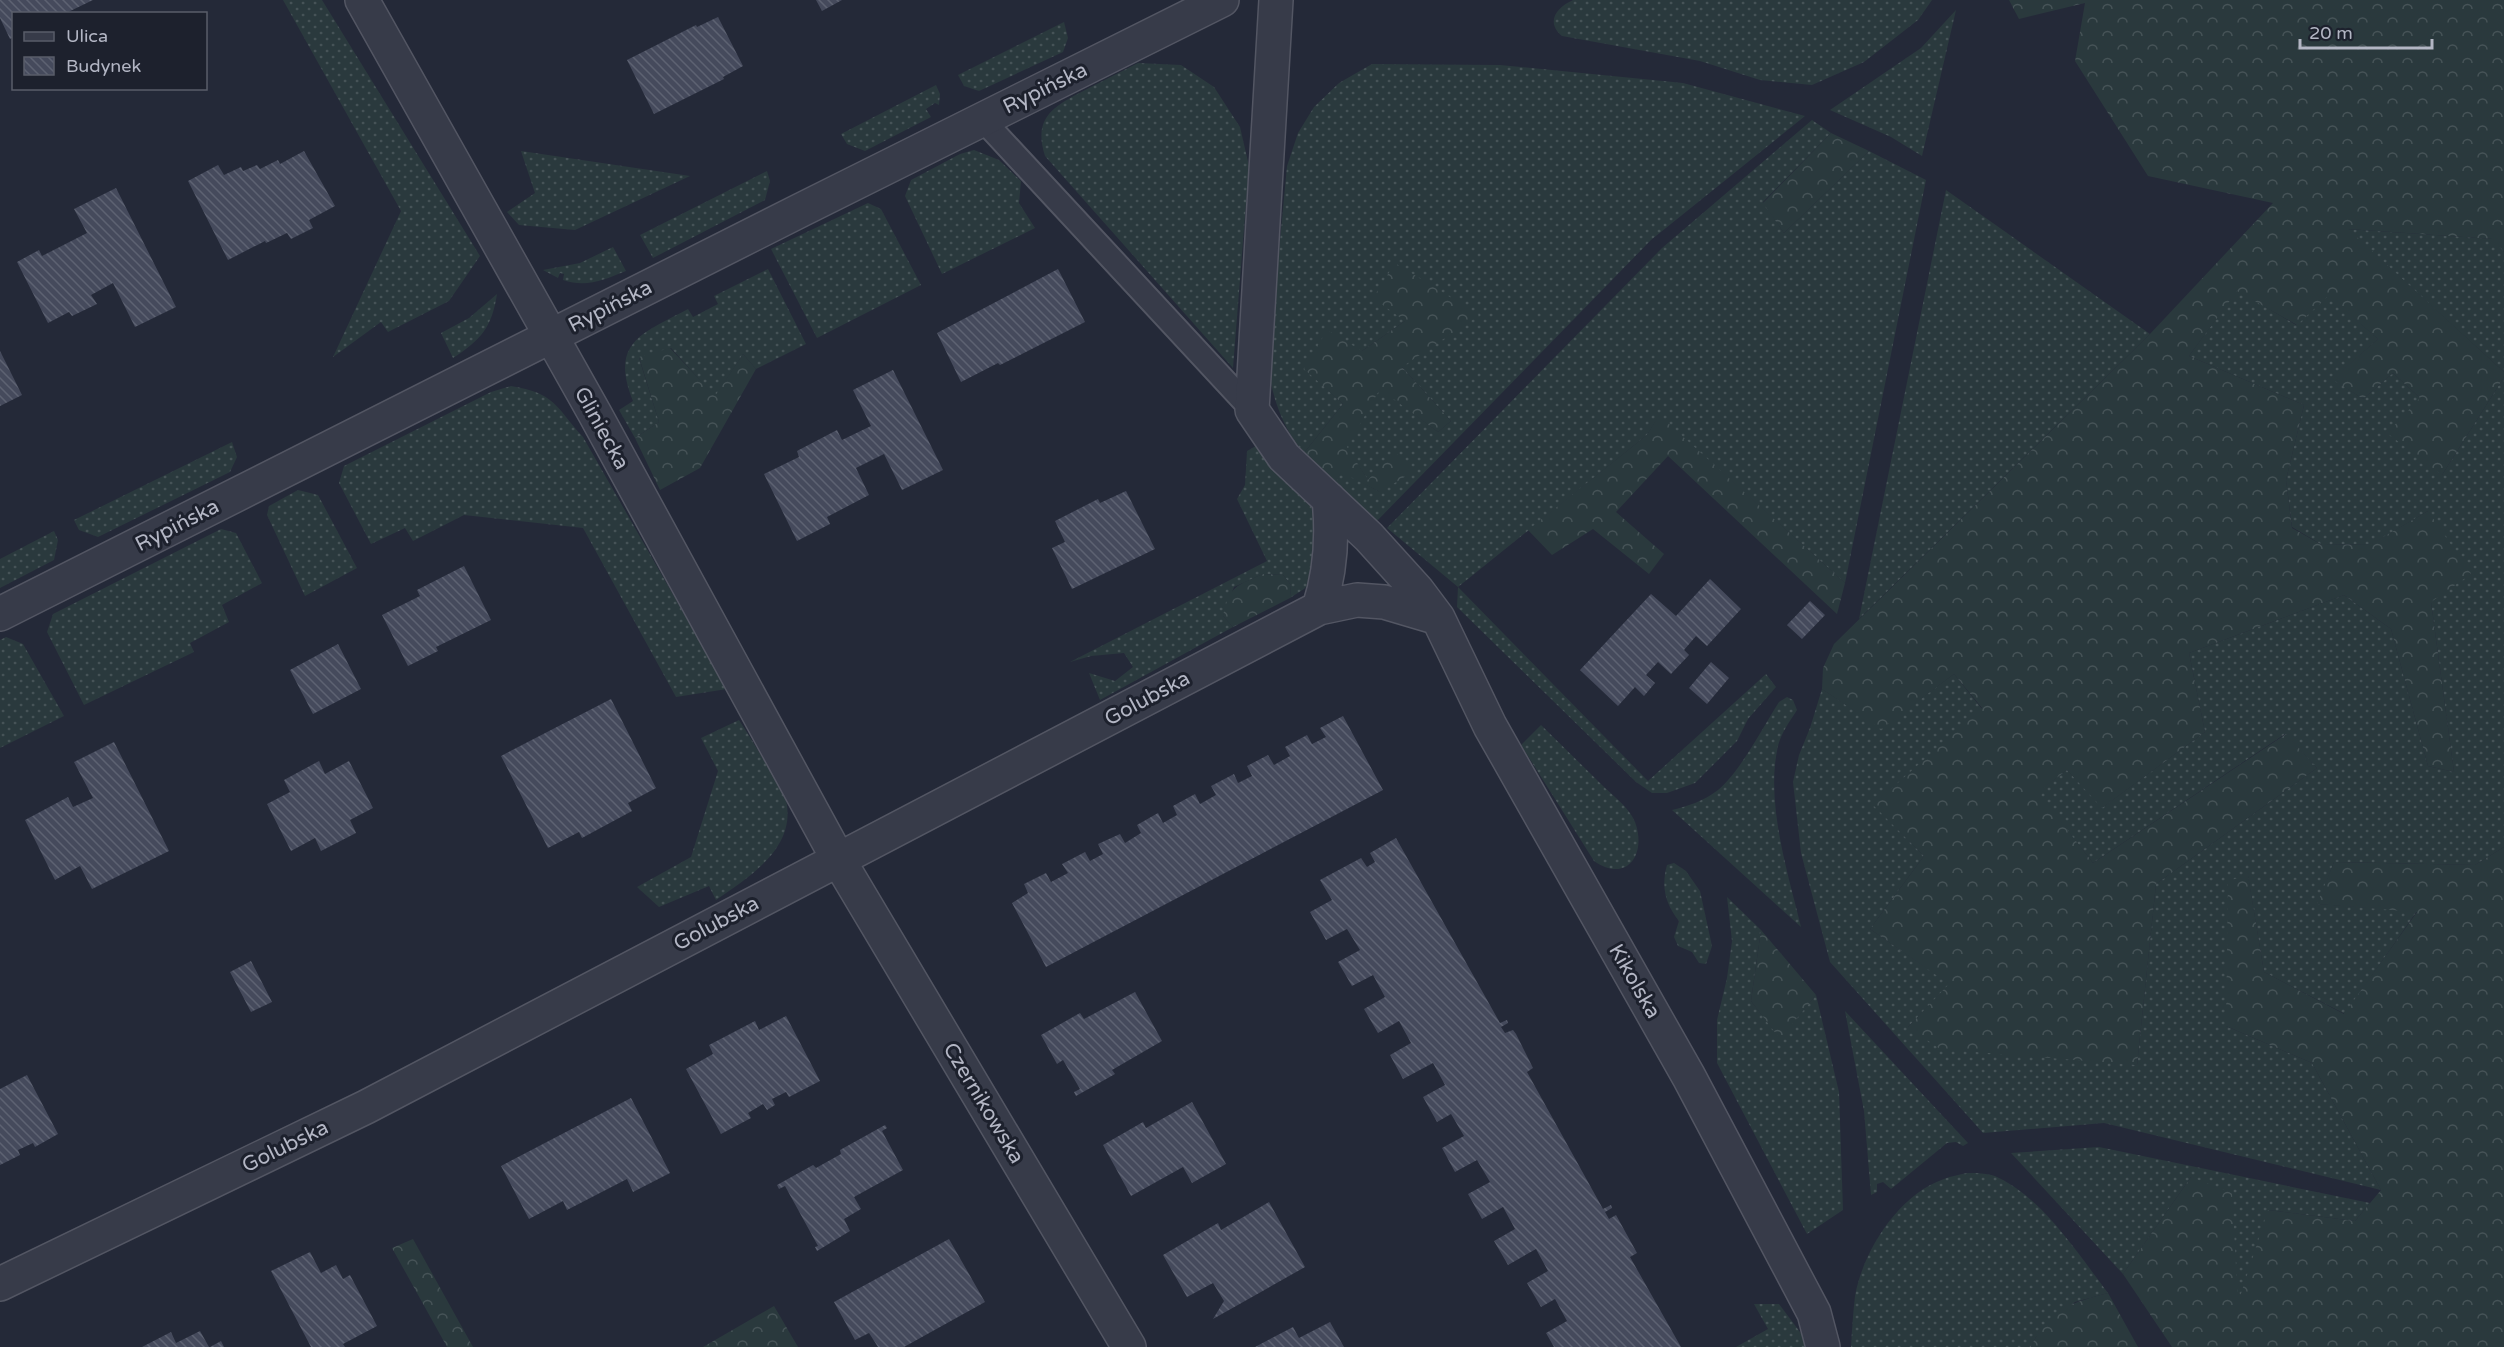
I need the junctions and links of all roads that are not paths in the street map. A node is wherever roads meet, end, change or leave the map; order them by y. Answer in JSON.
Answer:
{"nodes":[{"id":1,"x":362,"y":0,"type":"edge"},
{"id":2,"x":1222,"y":0,"type":"edge"},
{"id":3,"x":1276,"y":0,"type":"edge"},
{"id":4,"x":982,"y":119,"type":"junction"},
{"id":5,"x":551,"y":336,"type":"junction"},
{"id":6,"x":1252,"y":410,"type":"junction"},
{"id":7,"x":1329,"y":499,"type":"junction"},
{"id":8,"x":1319,"y":608,"type":"junction"},
{"id":9,"x":0,"y":614,"type":"edge"},
{"id":10,"x":1438,"y":618,"type":"junction"},
{"id":11,"x":838,"y":859,"type":"junction"},
{"id":12,"x":0,"y":1284,"type":"edge"},
{"id":13,"x":1129,"y":1347,"type":"edge"},
{"id":14,"x":1823,"y":1347,"type":"edge"}],
"edges":[{"from":1,"to":5,"type":"street","name":"Gliniecka"},
{"from":2,"to":4,"type":"street","name":"Rypińska"},
{"from":3,"to":6,"type":"street"},
{"from":4,"to":5,"type":"street","name":"Rypińska"},
{"from":4,"to":6,"type":"lane"},
{"from":5,"to":9,"type":"street","name":"Rypińska"},
{"from":5,"to":11,"type":"street","name":"Gliniecka"},
{"from":6,"to":7,"type":"street","name":"Kikolska"},
{"from":7,"to":8,"type":"street"},
{"from":7,"to":10,"type":"street","name":"Kikolska"},
{"from":8,"to":10,"type":"street","name":"Golubska"},
{"from":8,"to":11,"type":"street","name":"Golubska"},
{"from":10,"to":14,"type":"street","name":"Kikolska"},
{"from":11,"to":12,"type":"street","name":"Golubska"},
{"from":11,"to":13,"type":"street","name":"Czernikowska"}]}
